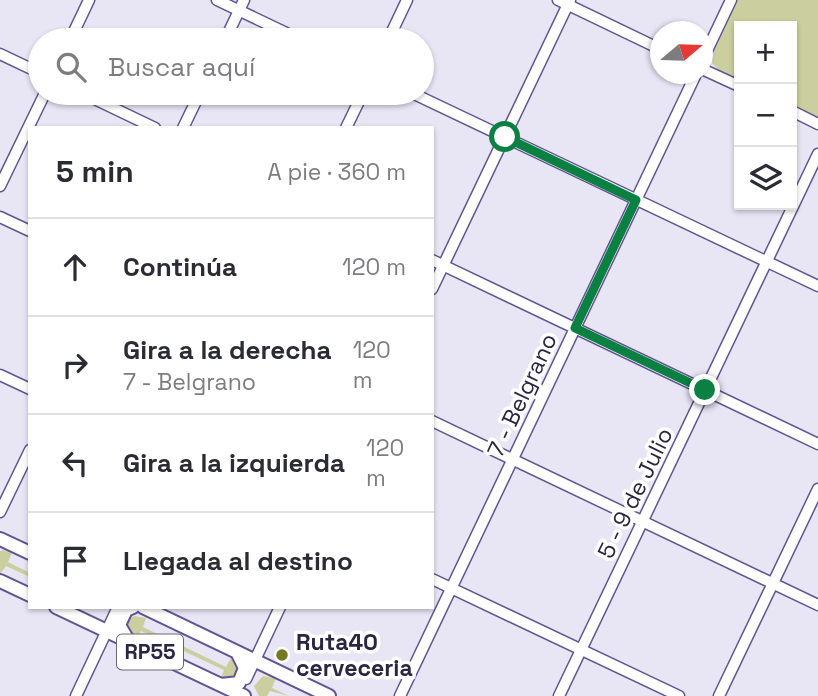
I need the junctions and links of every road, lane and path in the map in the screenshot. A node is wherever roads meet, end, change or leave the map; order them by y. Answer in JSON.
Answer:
{"nodes":[{"id":1,"x":89,"y":0,"type":"edge"},
{"id":2,"x":217,"y":0,"type":"edge"},
{"id":3,"x":244,"y":0,"type":"edge"},
{"id":4,"x":407,"y":0,"type":"edge"},
{"id":5,"x":558,"y":0,"type":"edge"},
{"id":6,"x":732,"y":0,"type":"edge"},
{"id":7,"x":569,"y":2,"type":"edge"},
{"id":8,"x":239,"y":10,"type":"junction"},
{"id":9,"x":76,"y":28,"type":"edge"},
{"id":10,"x":231,"y":28,"type":"edge"},
{"id":11,"x":276,"y":28,"type":"edge"},
{"id":12,"x":394,"y":28,"type":"edge"},
{"id":13,"x":713,"y":39,"type":"edge"},
{"id":14,"x":650,"y":44,"type":"edge"},
{"id":15,"x":0,"y":54,"type":"edge"},
{"id":16,"x":28,"y":67,"type":"edge"},
{"id":17,"x":713,"y":74,"type":"edge"},
{"id":18,"x":691,"y":84,"type":"edge"},
{"id":19,"x":735,"y":84,"type":"edge"},
{"id":20,"x":434,"y":103,"type":"edge"},
{"id":21,"x":39,"y":105,"type":"edge"},
{"id":22,"x":107,"y":105,"type":"edge"},
{"id":23,"x":194,"y":105,"type":"edge"},
{"id":24,"x":357,"y":105,"type":"edge"},
{"id":25,"x":797,"y":114,"type":"edge"},
{"id":26,"x":818,"y":124,"type":"edge"},
{"id":27,"x":29,"y":126,"type":"edge"},
{"id":28,"x":151,"y":126,"type":"edge"},
{"id":29,"x":184,"y":126,"type":"edge"},
{"id":30,"x":347,"y":126,"type":"edge"},
{"id":31,"x":28,"y":128,"type":"edge"},
{"id":32,"x":505,"y":137,"type":"junction"},
{"id":33,"x":818,"y":154,"type":"edge"},
{"id":34,"x":0,"y":186,"type":"edge"},
{"id":35,"x":636,"y":200,"type":"junction"},
{"id":36,"x":0,"y":217,"type":"edge"},
{"id":37,"x":28,"y":230,"type":"edge"},
{"id":38,"x":434,"y":261,"type":"edge"},
{"id":39,"x":766,"y":262,"type":"junction"},
{"id":40,"x":443,"y":265,"type":"junction"},
{"id":41,"x":434,"y":285,"type":"edge"},
{"id":42,"x":818,"y":286,"type":"edge"},
{"id":43,"x":575,"y":328,"type":"junction"},
{"id":44,"x":0,"y":374,"type":"edge"},
{"id":45,"x":28,"y":387,"type":"edge"},
{"id":46,"x":705,"y":390,"type":"junction"},
{"id":47,"x":434,"y":422,"type":"edge"},
{"id":48,"x":818,"y":444,"type":"edge"},
{"id":49,"x":28,"y":454,"type":"edge"},
{"id":50,"x":513,"y":460,"type":"junction"},
{"id":51,"x":818,"y":489,"type":"edge"},
{"id":52,"x":0,"y":512,"type":"edge"},
{"id":53,"x":643,"y":522,"type":"junction"},
{"id":54,"x":0,"y":539,"type":"edge"},
{"id":55,"x":28,"y":552,"type":"edge"},
{"id":56,"x":434,"y":580,"type":"edge"},
{"id":57,"x":0,"y":581,"type":"edge"},
{"id":58,"x":773,"y":584,"type":"junction"},
{"id":59,"x":452,"y":588,"type":"junction"},
{"id":60,"x":28,"y":594,"type":"edge"},
{"id":61,"x":818,"y":606,"type":"edge"},
{"id":62,"x":60,"y":609,"type":"edge"},
{"id":63,"x":117,"y":609,"type":"edge"},
{"id":64,"x":132,"y":609,"type":"edge"},
{"id":65,"x":141,"y":609,"type":"edge"},
{"id":66,"x":279,"y":609,"type":"edge"},
{"id":67,"x":107,"y":631,"type":"junction"},
{"id":68,"x":129,"y":642,"type":"junction"},
{"id":69,"x":581,"y":650,"type":"junction"},
{"id":70,"x":237,"y":652,"type":"junction"},
{"id":71,"x":255,"y":660,"type":"junction"},
{"id":72,"x":221,"y":685,"type":"junction"},
{"id":73,"x":240,"y":695,"type":"edge"},
{"id":74,"x":76,"y":696,"type":"edge"},
{"id":75,"x":329,"y":696,"type":"edge"},
{"id":76,"x":400,"y":696,"type":"edge"},
{"id":77,"x":559,"y":696,"type":"edge"},
{"id":78,"x":679,"y":696,"type":"edge"},
{"id":79,"x":719,"y":696,"type":"edge"}],
"edges":[{"from":1,"to":9,"type":"street"},
{"from":2,"to":8,"type":"street"},
{"from":3,"to":8,"type":"street"},
{"from":4,"to":12,"type":"street"},
{"from":5,"to":7,"type":"street"},
{"from":6,"to":13,"type":"street"},
{"from":7,"to":14,"type":"street"},
{"from":7,"to":32,"type":"street"},
{"from":8,"to":10,"type":"street"},
{"from":8,"to":11,"type":"street"},
{"from":15,"to":16,"type":"street"},
{"from":17,"to":19,"type":"street"},
{"from":18,"to":35,"type":"street","name":"7 - Belgrano"},
{"from":20,"to":32,"type":"street"},
{"from":21,"to":27,"type":"street"},
{"from":22,"to":28,"type":"street"},
{"from":23,"to":29,"type":"street"},
{"from":24,"to":30,"type":"street"},
{"from":25,"to":26,"type":"street"},
{"from":31,"to":34,"type":"street"},
{"from":32,"to":35,"type":"street"},
{"from":32,"to":40,"type":"street"},
{"from":33,"to":39,"type":"street","name":"5 - 9 de Julio"},
{"from":35,"to":39,"type":"street"},
{"from":35,"to":43,"type":"street","name":"7 - Belgrano"},
{"from":36,"to":37,"type":"street"},
{"from":38,"to":40,"type":"street"},
{"from":39,"to":42,"type":"street"},
{"from":39,"to":46,"type":"street","name":"5 - 9 de Julio"},
{"from":40,"to":41,"type":"street"},
{"from":40,"to":43,"type":"street"},
{"from":43,"to":46,"type":"street"},
{"from":43,"to":50,"type":"street","name":"7 - Belgrano"},
{"from":44,"to":45,"type":"street"},
{"from":46,"to":48,"type":"street"},
{"from":46,"to":53,"type":"street","name":"5 - 9 de Julio"},
{"from":47,"to":50,"type":"street"},
{"from":49,"to":52,"type":"street"},
{"from":50,"to":53,"type":"street"},
{"from":50,"to":59,"type":"street","name":"7 - Belgrano"},
{"from":51,"to":58,"type":"street"},
{"from":53,"to":58,"type":"street"},
{"from":53,"to":69,"type":"street","name":"5 - 9 de Julio"},
{"from":54,"to":55,"type":"main road"},
{"from":56,"to":59,"type":"street"},
{"from":57,"to":60,"type":"main road"},
{"from":58,"to":61,"type":"street"},
{"from":58,"to":79,"type":"street"},
{"from":59,"to":69,"type":"street"},
{"from":59,"to":76,"type":"street","name":"7 - Belgrano"},
{"from":62,"to":67,"type":"main road","number":"RP55"},
{"from":63,"to":67,"type":"street"},
{"from":64,"to":68,"type":"main road"},
{"from":65,"to":70,"type":"main road","number":"RP55"},
{"from":66,"to":71,"type":"street"},
{"from":67,"to":68,"type":"main road","number":"RP55"},
{"from":67,"to":74,"type":"street"},
{"from":68,"to":72,"type":"main road","number":"RP55"},
{"from":69,"to":77,"type":"street","name":"5 - 9 de Julio"},
{"from":69,"to":78,"type":"street"},
{"from":70,"to":71,"type":"main road","number":"RP55"},
{"from":70,"to":72,"type":"main road"},
{"from":71,"to":73,"type":"street"},
{"from":71,"to":75,"type":"main road","number":"RP55"},
{"from":72,"to":73,"type":"main road","number":"RP55"}]}
